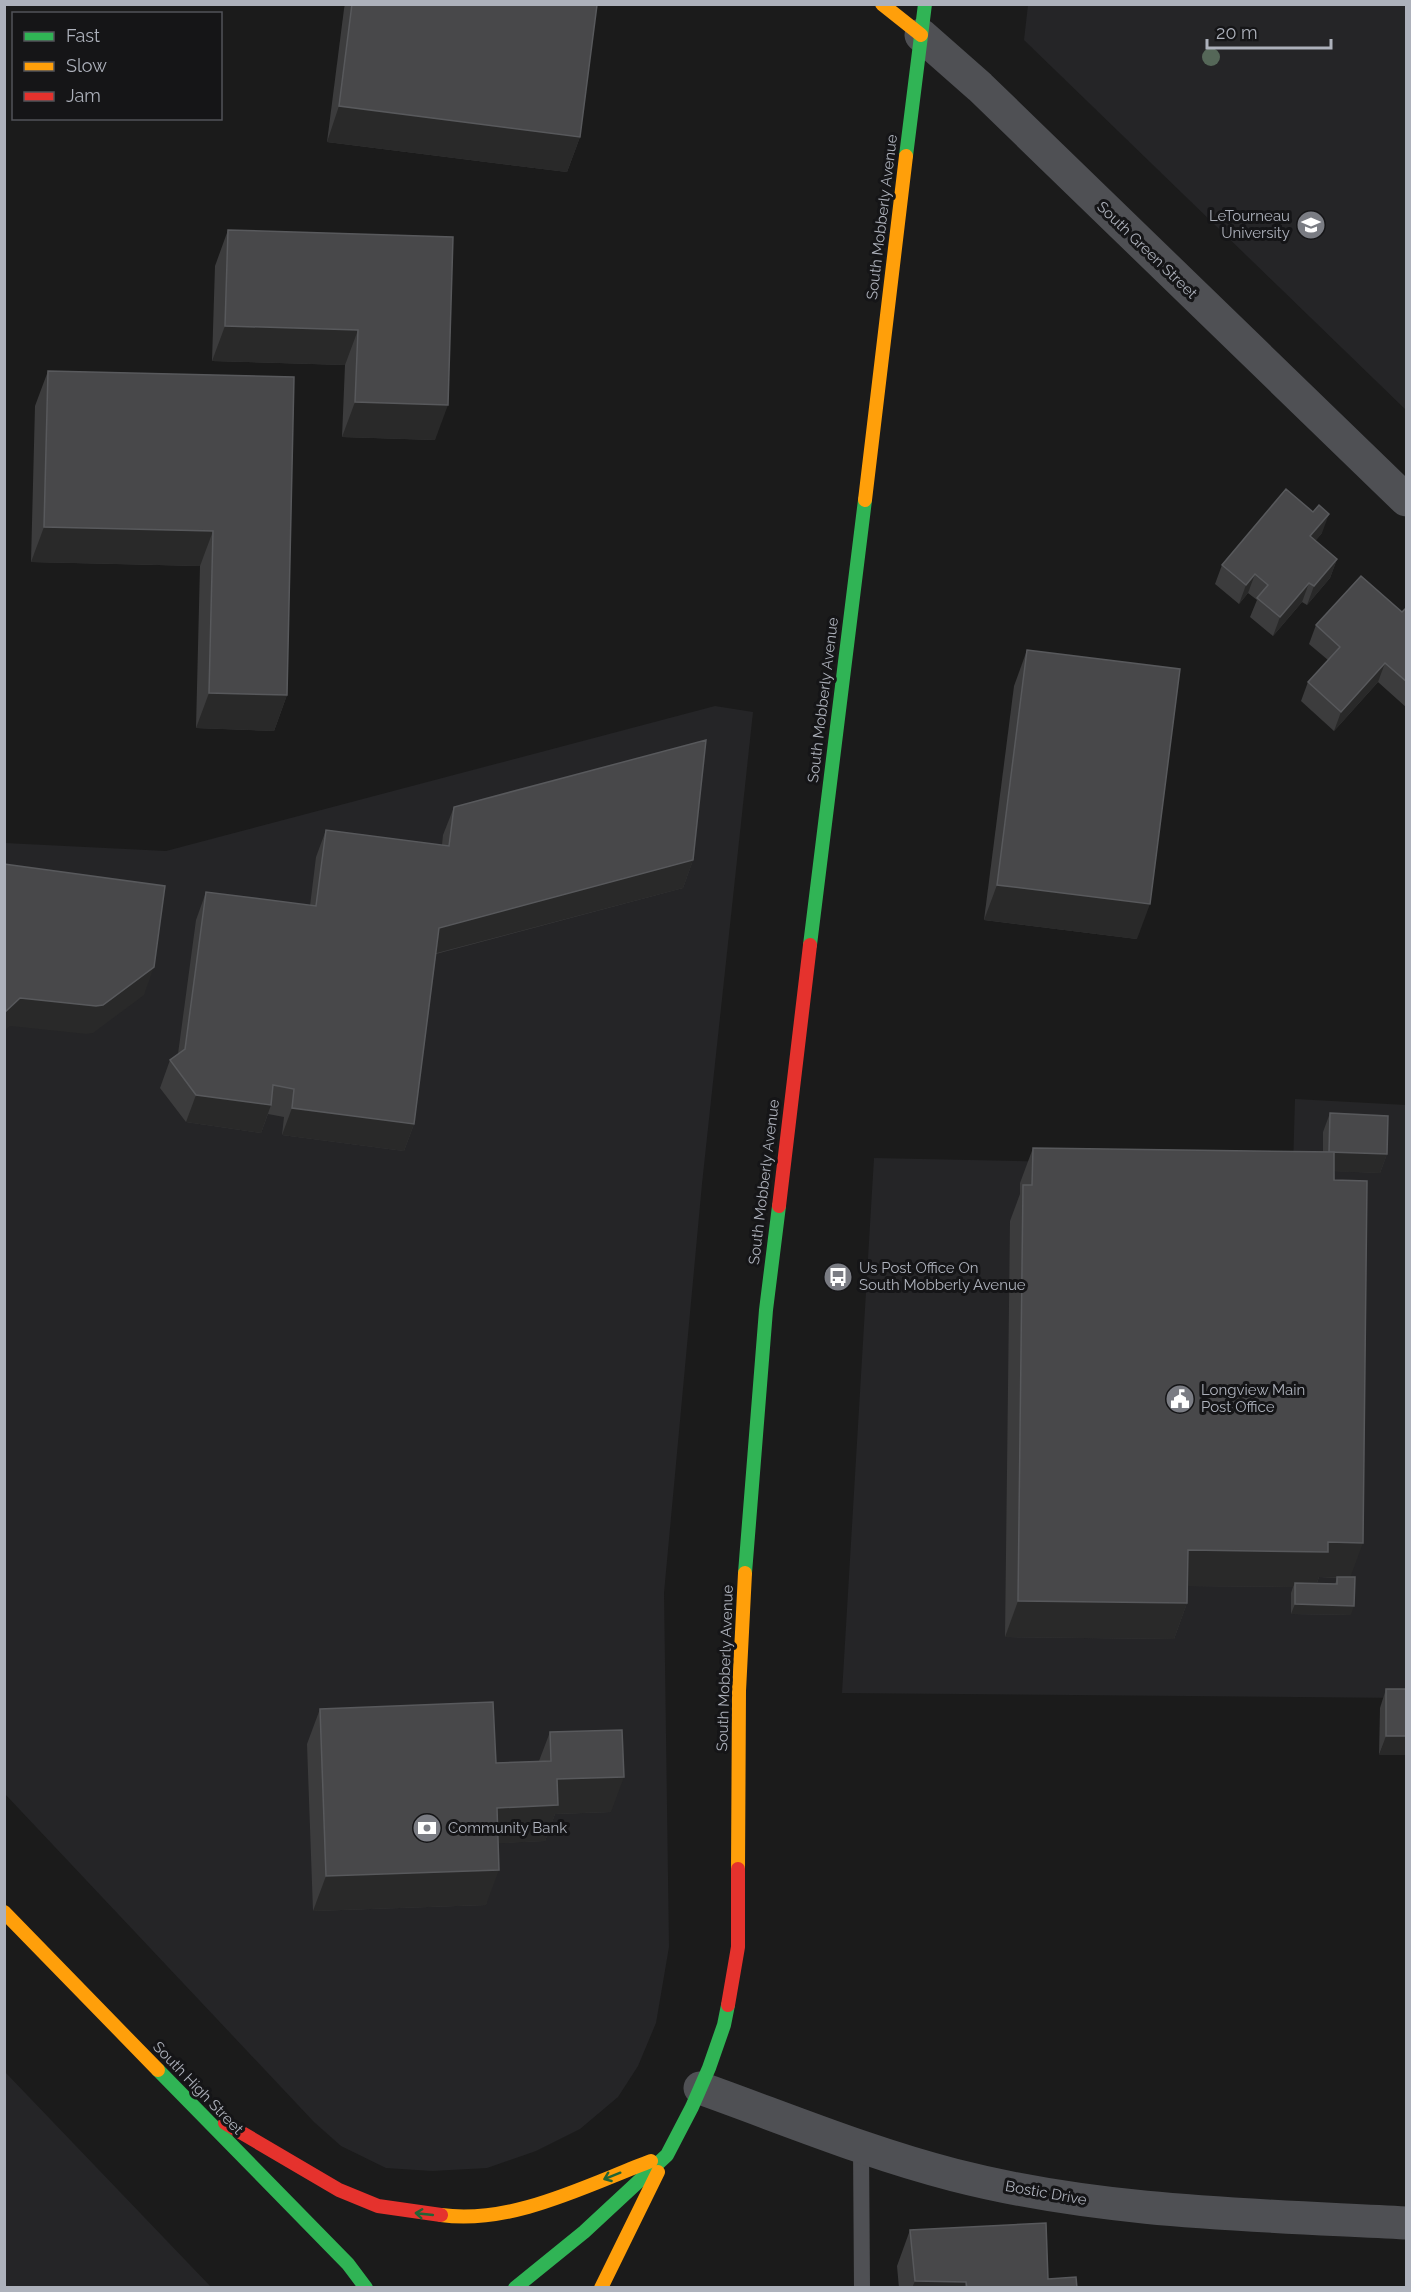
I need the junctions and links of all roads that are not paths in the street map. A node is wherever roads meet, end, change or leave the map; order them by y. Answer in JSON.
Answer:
{"nodes":[{"id":1,"x":882,"y":4,"type":"edge"},
{"id":2,"x":923,"y":20,"type":"edge"},
{"id":3,"x":1407,"y":500,"type":"edge"},
{"id":4,"x":4,"y":1912,"type":"edge"},
{"id":5,"x":700,"y":2088,"type":"junction"},
{"id":6,"x":187,"y":2101,"type":"junction"},
{"id":7,"x":861,"y":2146,"type":"junction"},
{"id":8,"x":667,"y":2155,"type":"junction"},
{"id":9,"x":1407,"y":2223,"type":"edge"},
{"id":10,"x":366,"y":2288,"type":"edge"},
{"id":11,"x":514,"y":2288,"type":"edge"},
{"id":12,"x":601,"y":2288,"type":"edge"},
{"id":13,"x":862,"y":2288,"type":"edge"}],
"edges":[{"from":1,"to":2,"type":"main road","name":"South Green Street"},
{"from":2,"to":3,"type":"street","name":"South Green Street"},
{"from":2,"to":5,"type":"main road","name":"South Mobberly Avenue"},
{"from":4,"to":6,"type":"main road","name":"South High Street"},
{"from":5,"to":7,"type":"street","name":"Bostic Drive"},
{"from":5,"to":8,"type":"main road","name":"South Mobberly Avenue"},
{"from":8,"to":6,"type":"main road","one_way":true},
{"from":6,"to":10,"type":"main road","name":"South High Street"},
{"from":7,"to":9,"type":"street","name":"Bostic Drive"},
{"from":7,"to":13,"type":"lane"},
{"from":8,"to":11,"type":"main road","name":"South Mobberly Avenue"},
{"from":8,"to":12,"type":"main road"}]}
